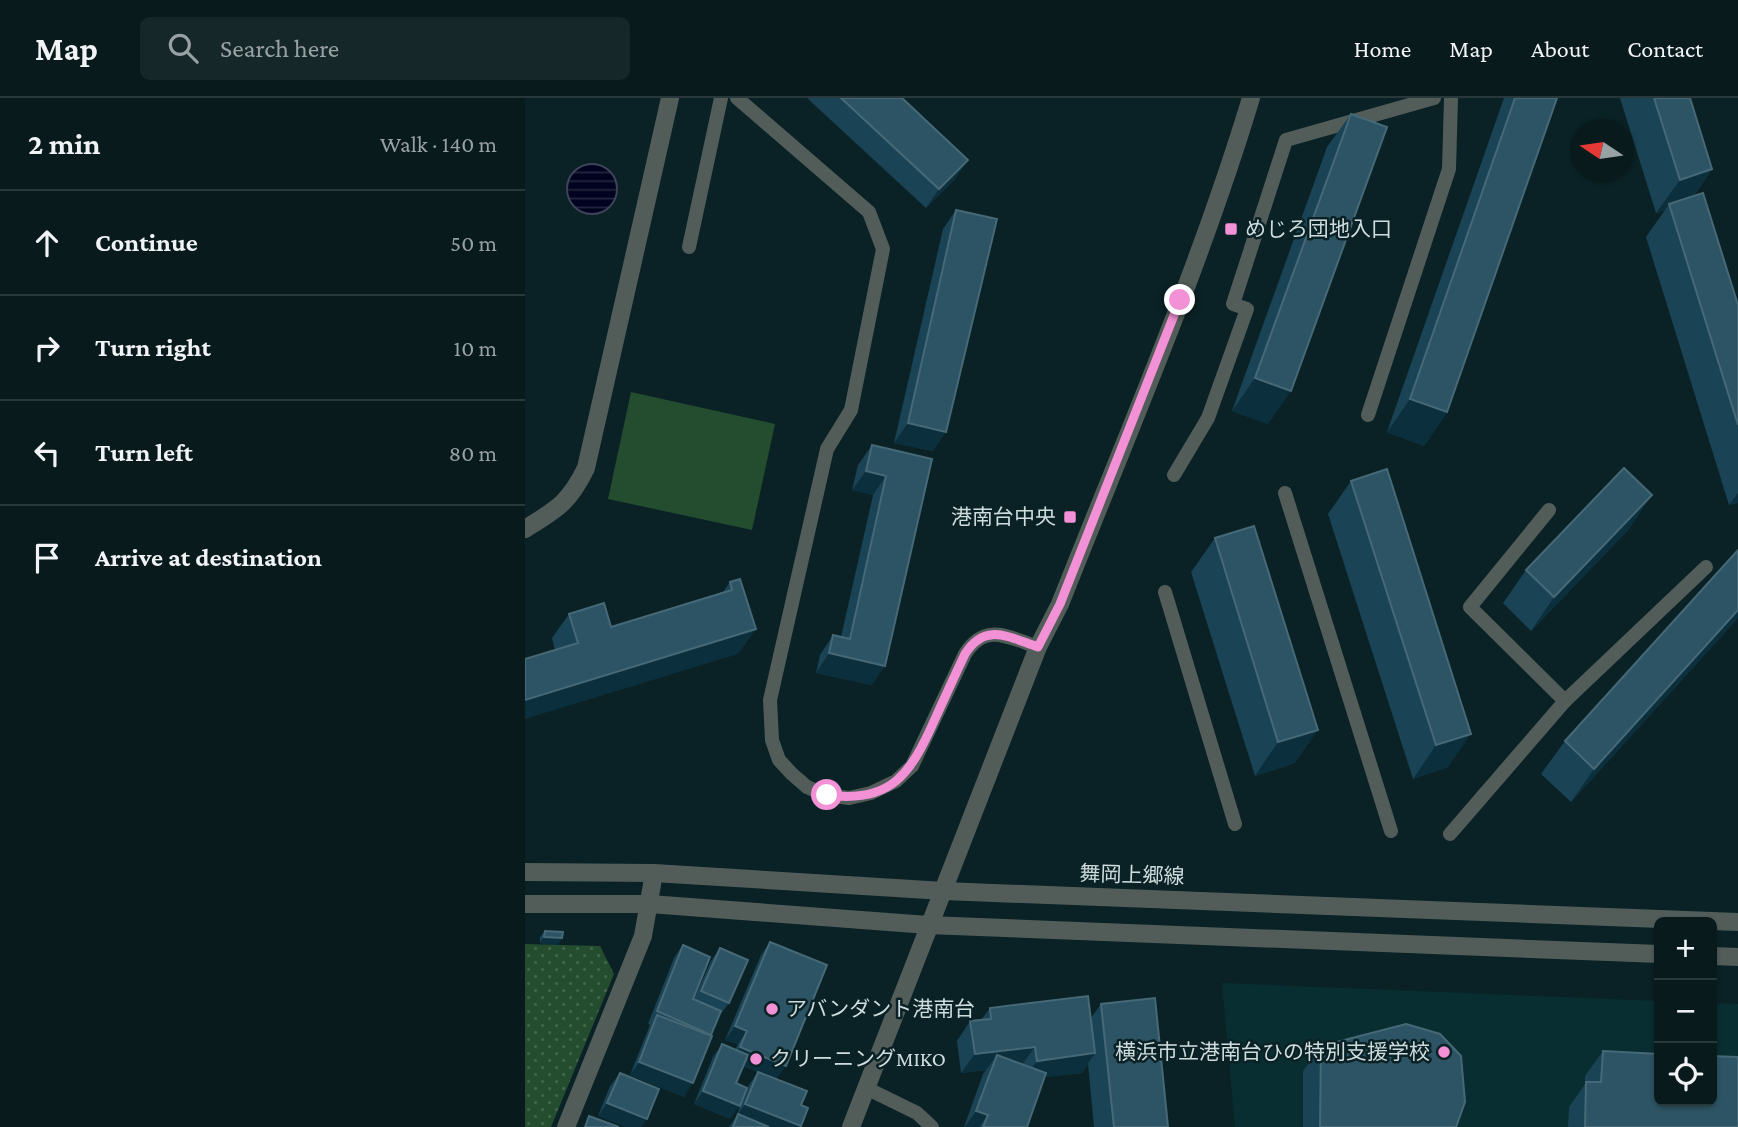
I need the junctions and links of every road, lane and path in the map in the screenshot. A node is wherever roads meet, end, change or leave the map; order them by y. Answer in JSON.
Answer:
{"nodes":[{"id":1,"x":670,"y":98,"type":"edge"},
{"id":2,"x":721,"y":98,"type":"edge"},
{"id":3,"x":737,"y":98,"type":"edge"},
{"id":4,"x":1251,"y":98,"type":"edge"},
{"id":5,"x":1434,"y":98,"type":"edge"},
{"id":6,"x":1451,"y":98,"type":"edge"},
{"id":7,"x":689,"y":247,"type":"dead end"},
{"id":8,"x":1369,"y":415,"type":"dead end"},
{"id":9,"x":1174,"y":475,"type":"dead end"},
{"id":10,"x":1285,"y":493,"type":"dead end"},
{"id":11,"x":1549,"y":510,"type":"dead end"},
{"id":12,"x":525,"y":529,"type":"edge"},
{"id":13,"x":1706,"y":567,"type":"dead end"},
{"id":14,"x":1165,"y":592,"type":"dead end"},
{"id":15,"x":1038,"y":647,"type":"junction"},
{"id":16,"x":1565,"y":701,"type":"junction"},
{"id":17,"x":1235,"y":824,"type":"dead end"},
{"id":18,"x":1391,"y":831,"type":"dead end"},
{"id":19,"x":1450,"y":834,"type":"dead end"},
{"id":20,"x":525,"y":872,"type":"edge"},
{"id":21,"x":654,"y":873,"type":"junction"},
{"id":22,"x":944,"y":891,"type":"junction"},
{"id":23,"x":525,"y":904,"type":"edge"},
{"id":24,"x":650,"y":904,"type":"junction"},
{"id":25,"x":1738,"y":922,"type":"edge"},
{"id":26,"x":927,"y":925,"type":"junction"},
{"id":27,"x":1654,"y":954,"type":"edge"},
{"id":28,"x":1717,"y":956,"type":"edge"},
{"id":29,"x":1738,"y":957,"type":"edge"},
{"id":30,"x":866,"y":1088,"type":"junction"},
{"id":31,"x":566,"y":1127,"type":"edge"},
{"id":32,"x":851,"y":1127,"type":"edge"},
{"id":33,"x":932,"y":1127,"type":"edge"}],
"edges":[{"from":1,"to":12,"type":"street"},
{"from":2,"to":7,"type":"lane"},
{"from":3,"to":15,"type":"lane"},
{"from":4,"to":15,"type":"street"},
{"from":5,"to":9,"type":"lane"},
{"from":6,"to":8,"type":"lane"},
{"from":10,"to":18,"type":"lane"},
{"from":11,"to":16,"type":"lane"},
{"from":13,"to":16,"type":"lane"},
{"from":14,"to":17,"type":"lane"},
{"from":15,"to":22,"type":"street"},
{"from":16,"to":19,"type":"lane"},
{"from":20,"to":21,"type":"street","name":"舞岡上郷線"},
{"from":21,"to":22,"type":"street","name":"舞岡上郷線"},
{"from":21,"to":24,"type":"street"},
{"from":22,"to":25,"type":"street","name":"舞岡上郷線"},
{"from":22,"to":26,"type":"street"},
{"from":23,"to":24,"type":"street"},
{"from":24,"to":26,"type":"street"},
{"from":24,"to":31,"type":"street"},
{"from":26,"to":27,"type":"street"},
{"from":26,"to":30,"type":"street"},
{"from":28,"to":29,"type":"street"},
{"from":30,"to":32,"type":"street"},
{"from":30,"to":33,"type":"lane"}]}
